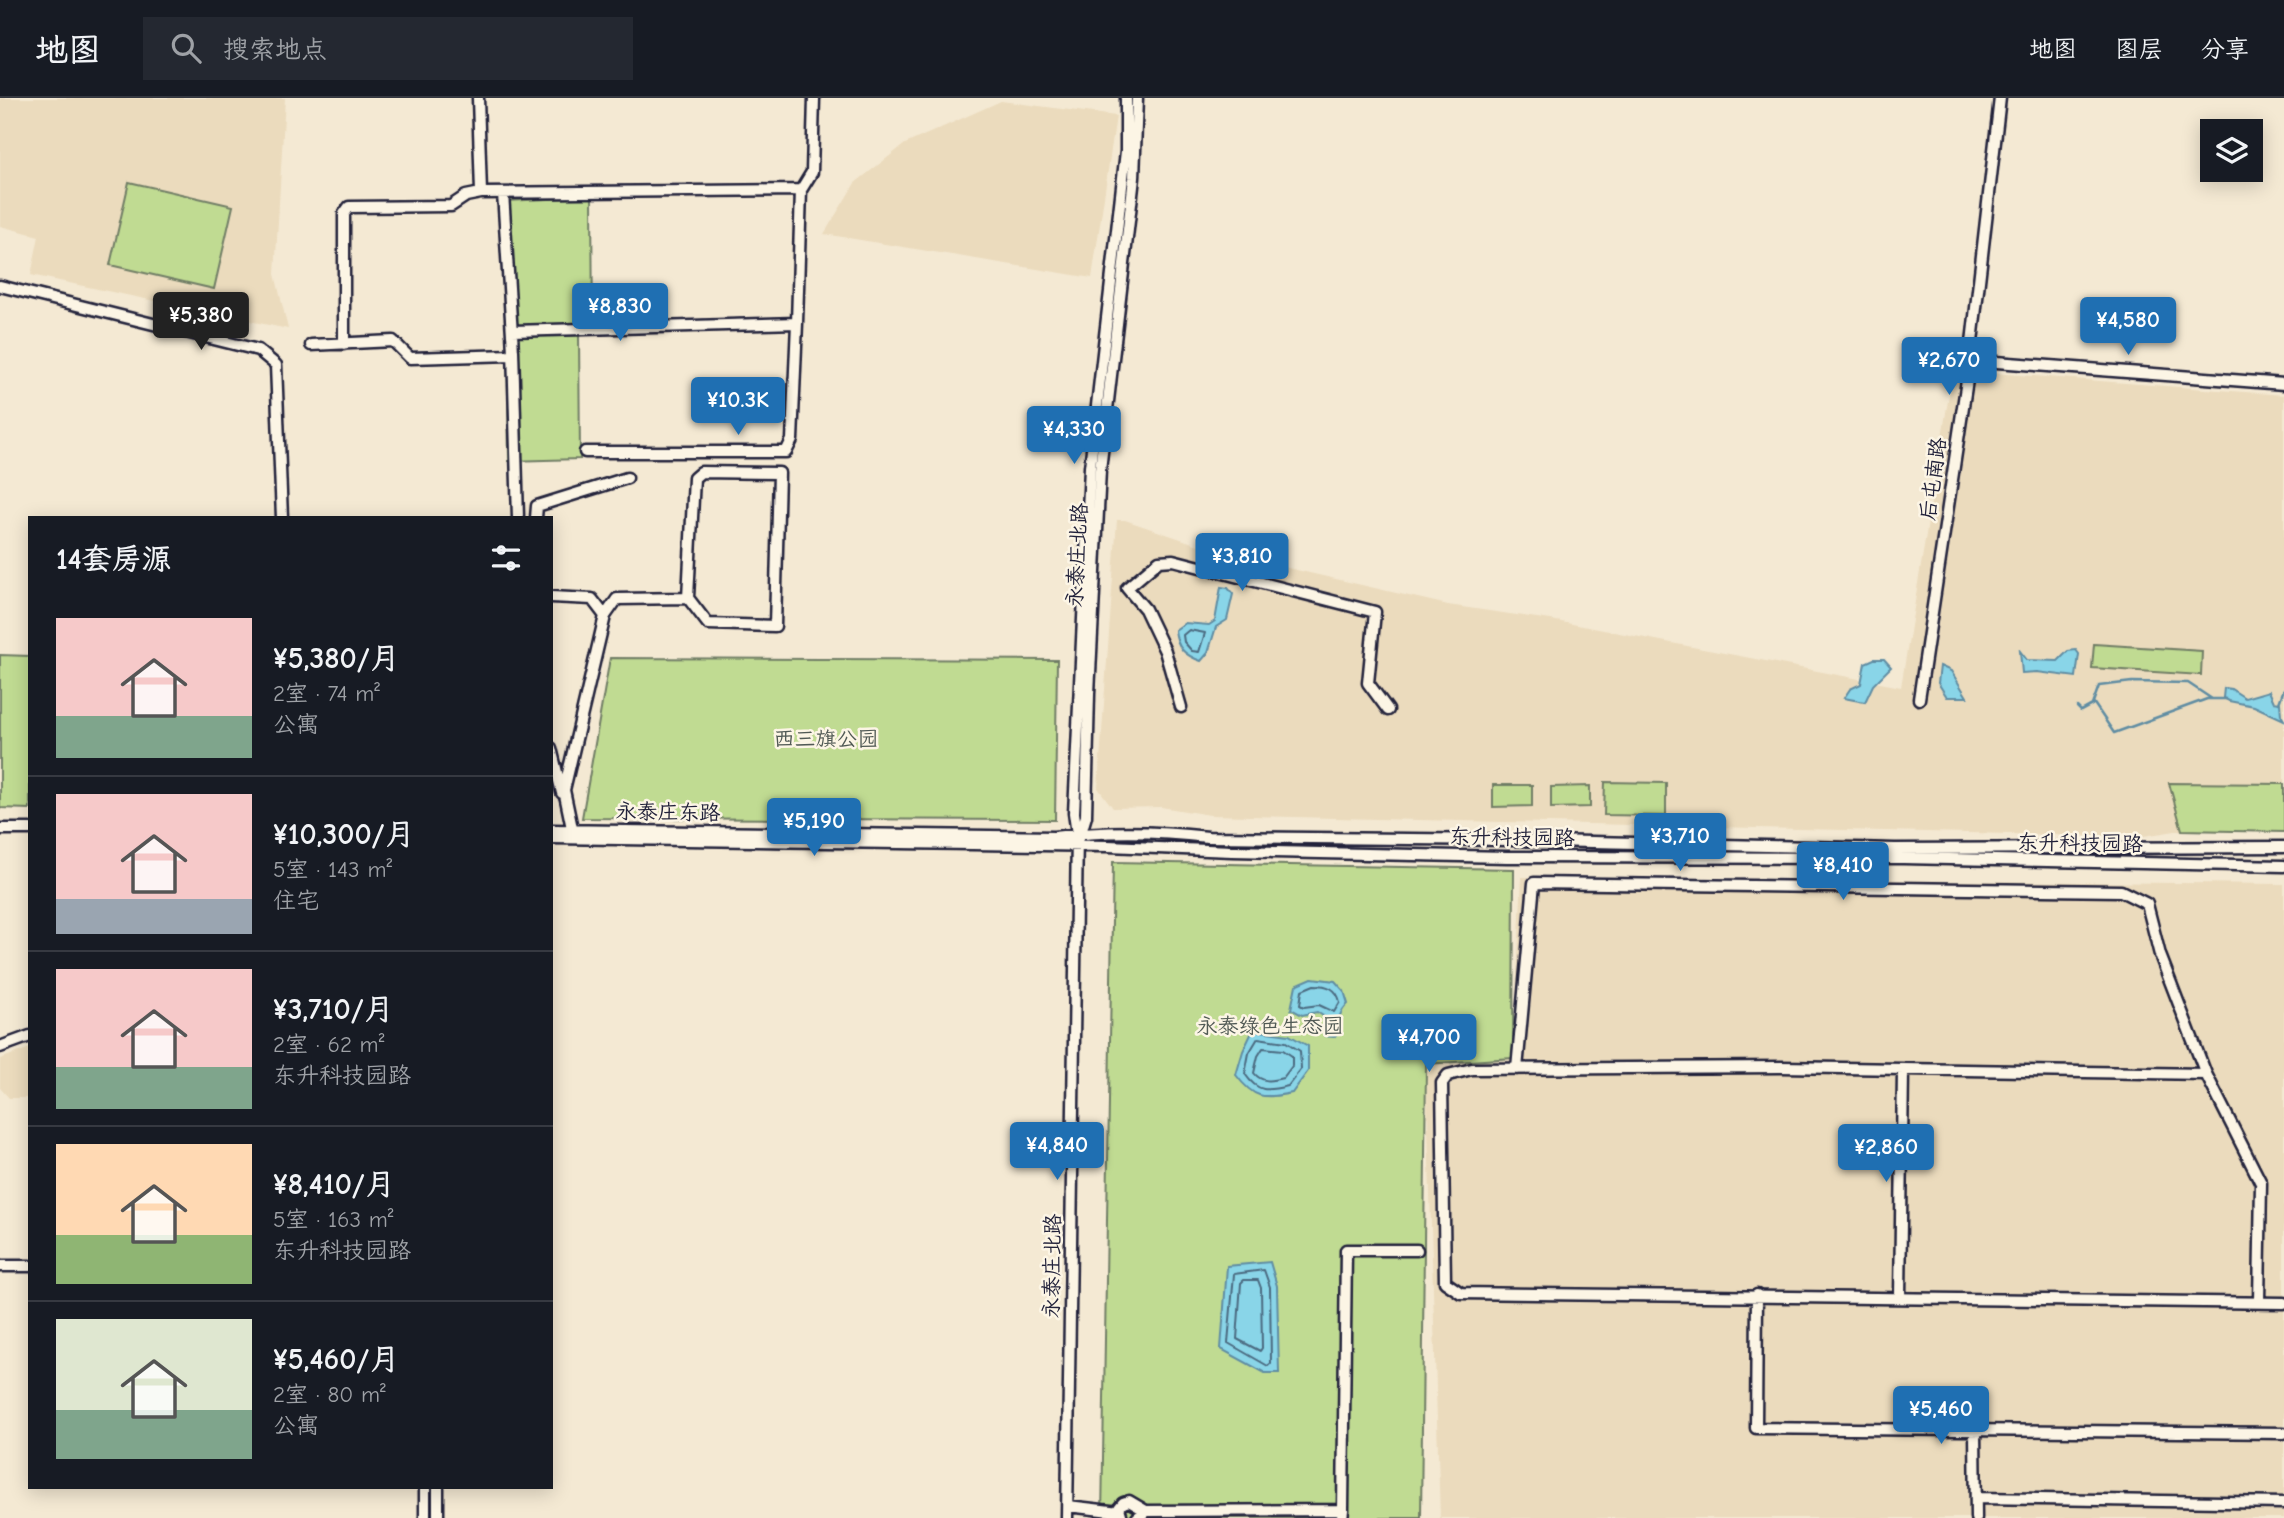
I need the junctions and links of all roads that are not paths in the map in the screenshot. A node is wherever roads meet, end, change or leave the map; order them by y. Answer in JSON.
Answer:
{"nodes":[{"id":1,"x":478,"y":98,"type":"edge"},
{"id":2,"x":814,"y":98,"type":"edge"},
{"id":3,"x":1126,"y":98,"type":"edge"},
{"id":4,"x":1137,"y":98,"type":"edge"},
{"id":5,"x":2000,"y":98,"type":"edge"},
{"id":6,"x":801,"y":190,"type":"junction"},
{"id":7,"x":481,"y":193,"type":"junction"},
{"id":8,"x":503,"y":193,"type":"junction"},
{"id":9,"x":0,"y":286,"type":"edge"},
{"id":10,"x":797,"y":323,"type":"junction"},
{"id":11,"x":344,"y":344,"type":"junction"},
{"id":12,"x":310,"y":345,"type":"dead end"},
{"id":13,"x":513,"y":355,"type":"junction"},
{"id":14,"x":1970,"y":360,"type":"junction"},
{"id":15,"x":2284,"y":384,"type":"edge"},
{"id":16,"x":585,"y":452,"type":"dead end"},
{"id":17,"x":627,"y":478,"type":"dead end"},
{"id":18,"x":282,"y":516,"type":"edge"},
{"id":19,"x":518,"y":516,"type":"edge"},
{"id":20,"x":536,"y":516,"type":"edge"},
{"id":21,"x":553,"y":597,"type":"edge"},
{"id":22,"x":688,"y":598,"type":"junction"},
{"id":23,"x":605,"y":615,"type":"junction"},
{"id":24,"x":1919,"y":699,"type":"dead end"},
{"id":25,"x":1181,"y":707,"type":"dead end"},
{"id":26,"x":1388,"y":710,"type":"dead end"},
{"id":27,"x":553,"y":756,"type":"edge"},
{"id":28,"x":0,"y":829,"type":"edge"},
{"id":29,"x":28,"y":829,"type":"edge"},
{"id":30,"x":553,"y":830,"type":"edge"},
{"id":31,"x":1079,"y":834,"type":"junction"},
{"id":32,"x":553,"y":838,"type":"edge"},
{"id":33,"x":1076,"y":846,"type":"junction"},
{"id":34,"x":2284,"y":847,"type":"edge"},
{"id":35,"x":2284,"y":866,"type":"edge"},
{"id":36,"x":28,"y":1037,"type":"edge"},
{"id":37,"x":0,"y":1047,"type":"edge"},
{"id":38,"x":1517,"y":1069,"type":"junction"},
{"id":39,"x":1903,"y":1071,"type":"junction"},
{"id":40,"x":2207,"y":1074,"type":"junction"},
{"id":41,"x":1417,"y":1250,"type":"dead end"},
{"id":42,"x":0,"y":1266,"type":"edge"},
{"id":43,"x":28,"y":1266,"type":"edge"},
{"id":44,"x":1757,"y":1295,"type":"junction"},
{"id":45,"x":1900,"y":1297,"type":"junction"},
{"id":46,"x":2259,"y":1302,"type":"junction"},
{"id":47,"x":2284,"y":1303,"type":"edge"},
{"id":48,"x":1975,"y":1431,"type":"junction"},
{"id":49,"x":2284,"y":1433,"type":"edge"},
{"id":50,"x":425,"y":1489,"type":"edge"},
{"id":51,"x":438,"y":1489,"type":"edge"},
{"id":52,"x":1977,"y":1498,"type":"junction"},
{"id":53,"x":2284,"y":1503,"type":"edge"},
{"id":54,"x":1068,"y":1506,"type":"junction"},
{"id":55,"x":1146,"y":1511,"type":"junction"},
{"id":56,"x":1343,"y":1514,"type":"edge"},
{"id":57,"x":1120,"y":1515,"type":"edge"},
{"id":58,"x":425,"y":1518,"type":"edge"},
{"id":59,"x":438,"y":1518,"type":"edge"},
{"id":60,"x":1067,"y":1518,"type":"edge"},
{"id":61,"x":1137,"y":1518,"type":"edge"},
{"id":62,"x":1976,"y":1518,"type":"edge"}],
"edges":[{"from":1,"to":7,"type":"street"},
{"from":2,"to":6,"type":"street"},
{"from":3,"to":31,"type":"street","name":"永泰庄北路"},
{"from":4,"to":31,"type":"street","name":"永泰庄北路"},
{"from":5,"to":14,"type":"street","name":"后屯南路"},
{"from":6,"to":8,"type":"street"},
{"from":6,"to":10,"type":"street"},
{"from":7,"to":8,"type":"street"},
{"from":7,"to":11,"type":"street"},
{"from":8,"to":13,"type":"street"},
{"from":9,"to":18,"type":"street"},
{"from":10,"to":13,"type":"street"},
{"from":10,"to":16,"type":"street"},
{"from":11,"to":12,"type":"street"},
{"from":11,"to":13,"type":"street"},
{"from":13,"to":19,"type":"street"},
{"from":14,"to":15,"type":"street"},
{"from":14,"to":24,"type":"street","name":"后屯南路"},
{"from":17,"to":20,"type":"street"},
{"from":21,"to":23,"type":"street"},
{"from":22,"to":22,"type":"street"},
{"from":22,"to":23,"type":"street"},
{"from":23,"to":27,"type":"street"},
{"from":25,"to":26,"type":"street"},
{"from":28,"to":29,"type":"street"},
{"from":30,"to":31,"type":"street","name":"永泰庄东路"},
{"from":31,"to":33,"type":"street","name":"永泰庄北路"},
{"from":31,"to":34,"type":"street","name":"东升科技园路"},
{"from":32,"to":33,"type":"street","name":"永泰庄东路"},
{"from":33,"to":35,"type":"street","name":"东升科技园路"},
{"from":33,"to":54,"type":"street","name":"永泰庄北路"},
{"from":36,"to":37,"type":"street"},
{"from":38,"to":39,"type":"street"},
{"from":38,"to":40,"type":"street"},
{"from":38,"to":44,"type":"street"},
{"from":39,"to":40,"type":"street"},
{"from":39,"to":45,"type":"street"},
{"from":40,"to":46,"type":"street"},
{"from":41,"to":56,"type":"street"},
{"from":42,"to":43,"type":"street"},
{"from":44,"to":45,"type":"street"},
{"from":44,"to":48,"type":"street"},
{"from":45,"to":46,"type":"street"},
{"from":46,"to":47,"type":"street"},
{"from":48,"to":49,"type":"street"},
{"from":48,"to":52,"type":"street"},
{"from":50,"to":58,"type":"street"},
{"from":51,"to":59,"type":"street"},
{"from":52,"to":53,"type":"street"},
{"from":52,"to":62,"type":"street"},
{"from":54,"to":57,"type":"street"},
{"from":54,"to":60,"type":"street","name":"永泰庄北路"},
{"from":55,"to":56,"type":"street"},
{"from":55,"to":57,"type":"street"},
{"from":55,"to":61,"type":"street"}]}
